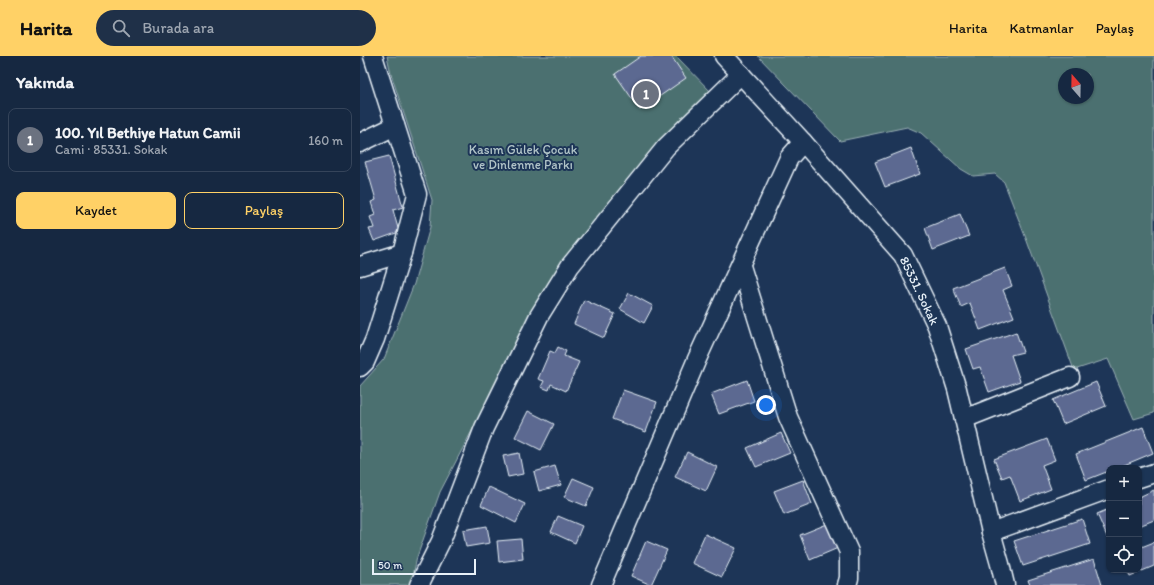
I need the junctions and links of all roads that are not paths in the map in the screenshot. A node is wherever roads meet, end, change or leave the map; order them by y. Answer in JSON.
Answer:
{"nodes":[{"id":1,"x":373,"y":56,"type":"edge"},
{"id":2,"x":724,"y":56,"type":"edge"},
{"id":3,"x":741,"y":74,"type":"junction"},
{"id":4,"x":395,"y":126,"type":"junction"},
{"id":5,"x":803,"y":142,"type":"junction"},
{"id":6,"x":360,"y":143,"type":"edge"},
{"id":7,"x":402,"y":253,"type":"junction"},
{"id":8,"x":360,"y":266,"type":"edge"},
{"id":9,"x":741,"y":266,"type":"junction"},
{"id":10,"x":360,"y":367,"type":"edge"},
{"id":11,"x":1070,"y":377,"type":"dead end"},
{"id":12,"x":964,"y":419,"type":"junction"},
{"id":13,"x":1154,"y":473,"type":"edge"},
{"id":14,"x":1142,"y":477,"type":"edge"},
{"id":15,"x":1106,"y":490,"type":"edge"},
{"id":16,"x":991,"y":532,"type":"junction"},
{"id":17,"x":419,"y":585,"type":"edge"},
{"id":18,"x":602,"y":585,"type":"edge"},
{"id":19,"x":847,"y":585,"type":"edge"},
{"id":20,"x":1005,"y":585,"type":"edge"}],
"edges":[{"from":1,"to":4,"type":"street"},
{"from":2,"to":3,"type":"street","name":"85331. Sokak"},
{"from":3,"to":5,"type":"street","name":"85331. Sokak"},
{"from":3,"to":17,"type":"street"},
{"from":4,"to":6,"type":"street"},
{"from":4,"to":7,"type":"street"},
{"from":5,"to":9,"type":"street"},
{"from":5,"to":12,"type":"street","name":"85331. Sokak"},
{"from":7,"to":8,"type":"street"},
{"from":7,"to":10,"type":"street"},
{"from":9,"to":18,"type":"street"},
{"from":9,"to":19,"type":"street"},
{"from":11,"to":12,"type":"street"},
{"from":12,"to":16,"type":"street","name":"85331. Sokak"},
{"from":13,"to":14,"type":"street"},
{"from":15,"to":16,"type":"street"},
{"from":16,"to":20,"type":"street","name":"85331. Sokak"}]}
